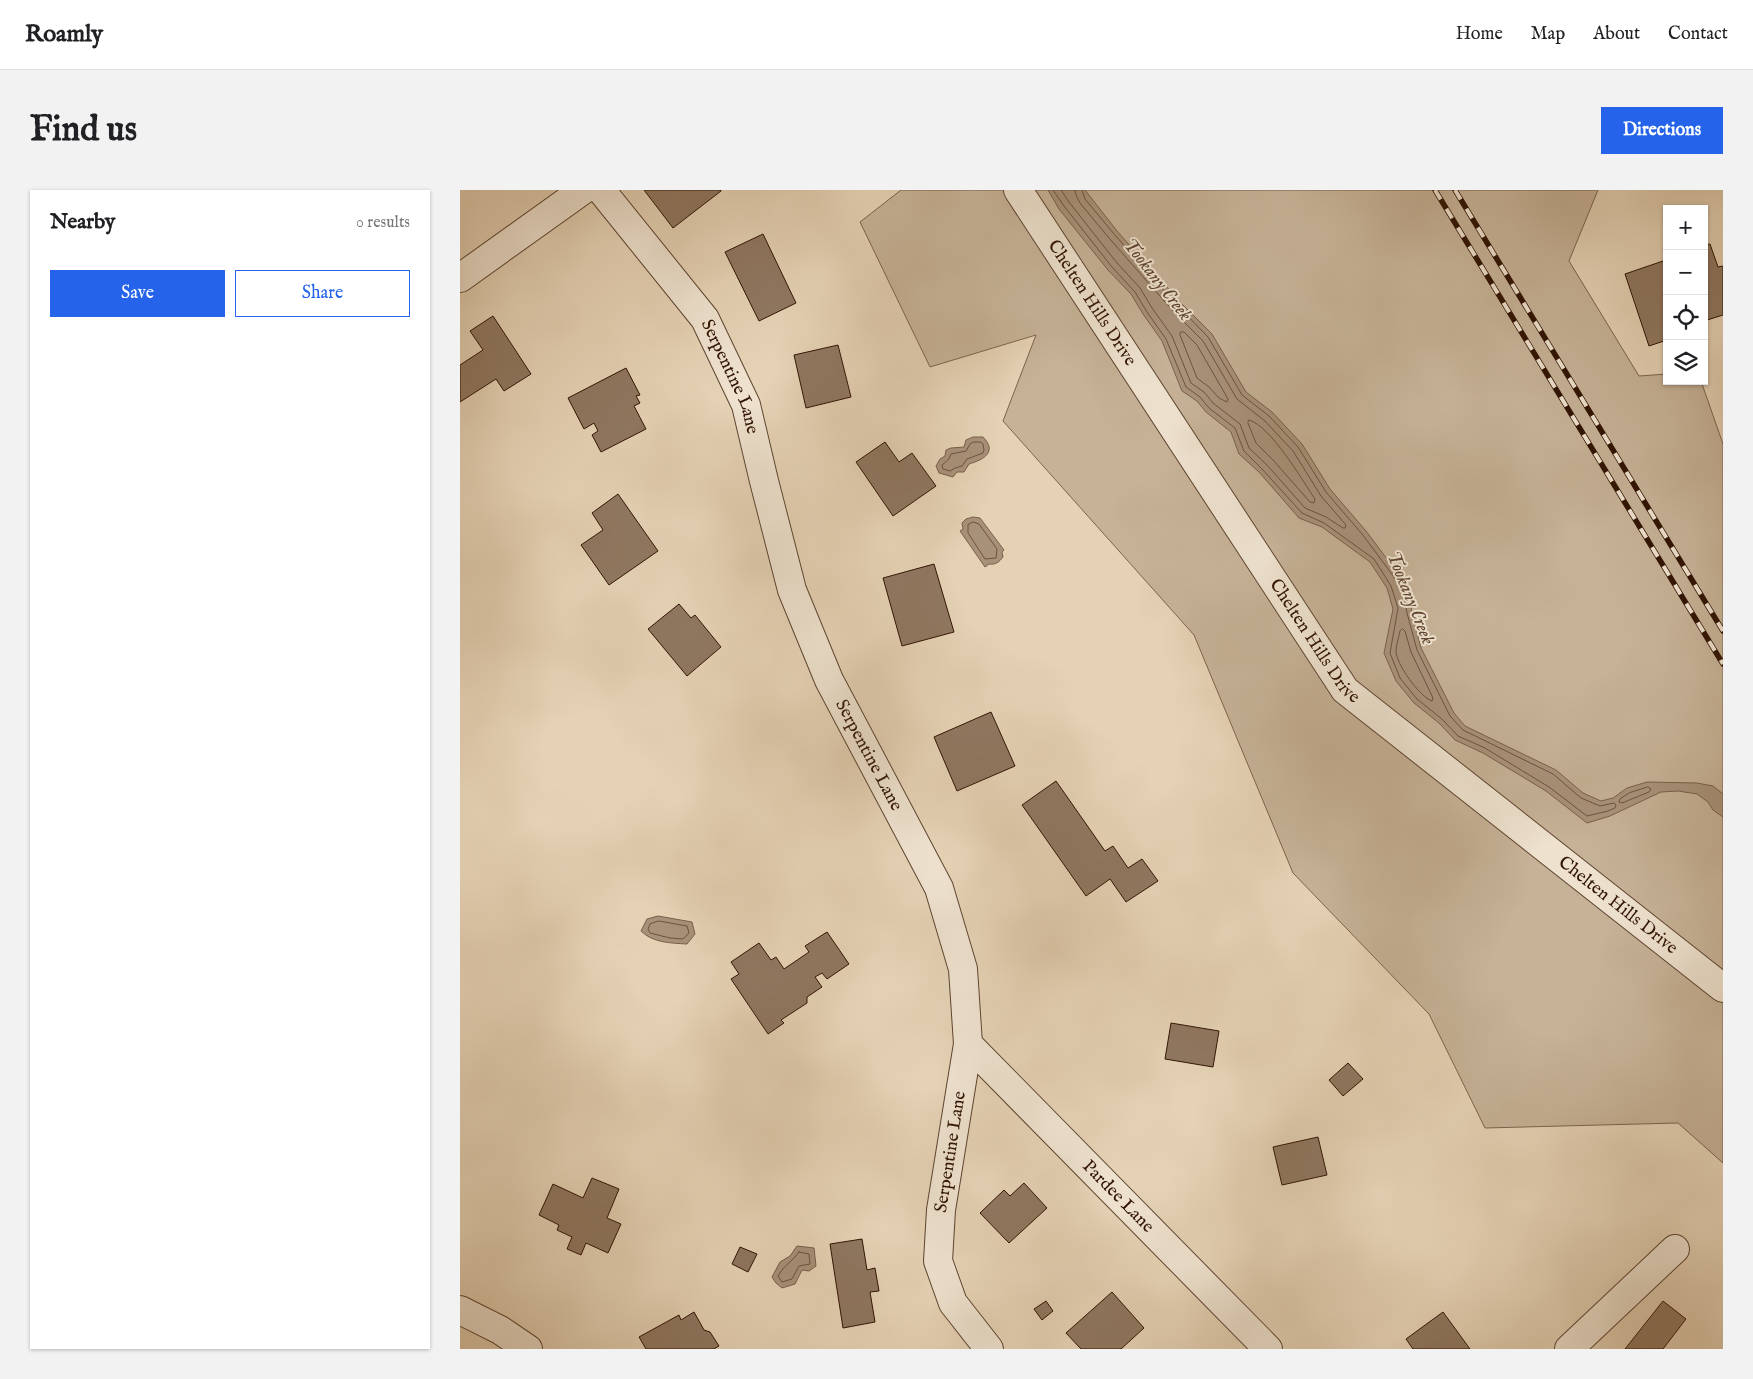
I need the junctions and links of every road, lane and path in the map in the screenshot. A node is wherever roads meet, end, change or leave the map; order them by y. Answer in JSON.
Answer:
{"nodes":[{"id":1,"x":583,"y":190,"type":"edge"},
{"id":2,"x":601,"y":190,"type":"edge"},
{"id":3,"x":1018,"y":190,"type":"edge"},
{"id":4,"x":460,"y":278,"type":"edge"},
{"id":5,"x":1723,"y":988,"type":"edge"},
{"id":6,"x":968,"y":1044,"type":"junction"},
{"id":7,"x":1674,"y":1248,"type":"dead end"},
{"id":8,"x":460,"y":1310,"type":"edge"},
{"id":9,"x":528,"y":1349,"type":"edge"},
{"id":10,"x":989,"y":1349,"type":"edge"},
{"id":11,"x":1268,"y":1349,"type":"edge"},
{"id":12,"x":1569,"y":1349,"type":"edge"}],
"edges":[{"from":1,"to":4,"type":"street"},
{"from":2,"to":6,"type":"street","name":"Serpentine Lane"},
{"from":3,"to":5,"type":"street","name":"Chelten Hills Drive"},
{"from":6,"to":10,"type":"street","name":"Serpentine Lane"},
{"from":6,"to":11,"type":"street","name":"Pardee Lane"},
{"from":7,"to":12,"type":"street"},
{"from":8,"to":9,"type":"street"}]}
